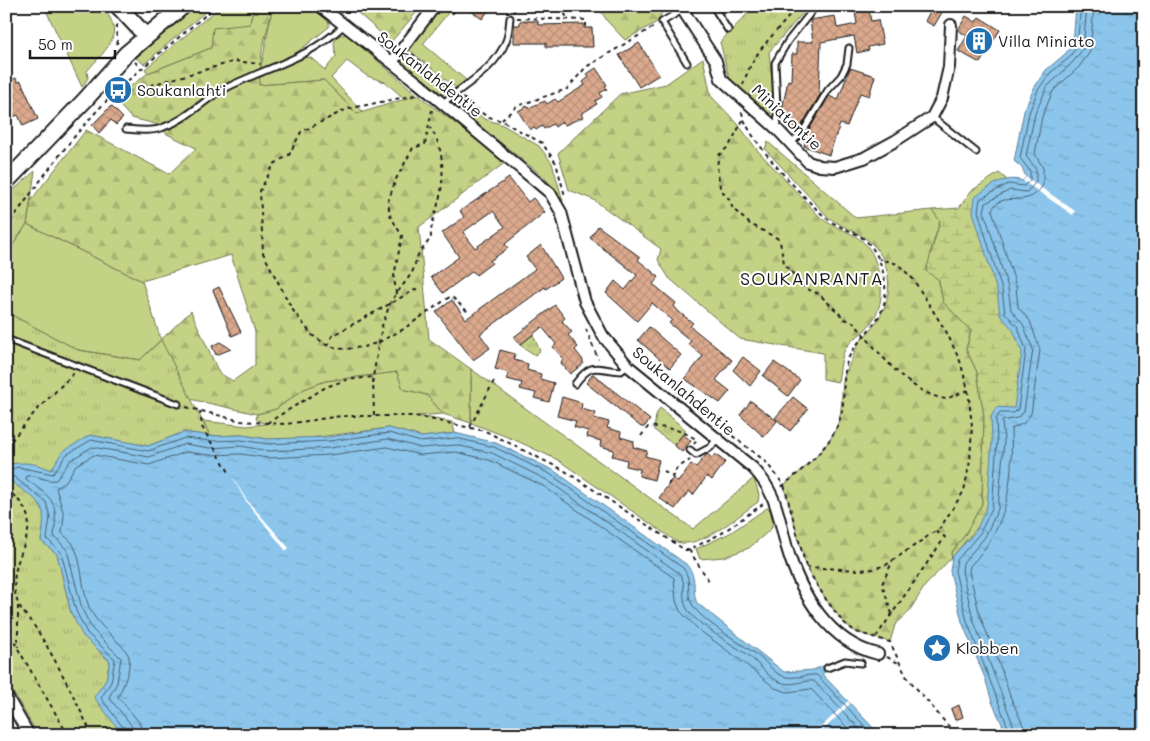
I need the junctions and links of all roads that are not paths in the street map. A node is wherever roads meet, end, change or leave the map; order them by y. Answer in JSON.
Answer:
{"nodes":[{"id":1,"x":183,"y":6,"type":"edge"},
{"id":2,"x":320,"y":6,"type":"edge"},
{"id":3,"x":436,"y":6,"type":"edge"},
{"id":4,"x":693,"y":6,"type":"edge"},
{"id":5,"x":713,"y":6,"type":"edge"},
{"id":6,"x":816,"y":6,"type":"edge"},
{"id":7,"x":682,"y":10,"type":"edge"},
{"id":8,"x":116,"y":11,"type":"edge"},
{"id":9,"x":510,"y":18,"type":"road end"},
{"id":10,"x":951,"y":25,"type":"dead end"},
{"id":11,"x":344,"y":26,"type":"junction"},
{"id":12,"x":728,"y":30,"type":"dead end"},
{"id":13,"x":145,"y":36,"type":"junction"},
{"id":14,"x":849,"y":48,"type":"dead end"},
{"id":15,"x":392,"y":62,"type":"junction"},
{"id":16,"x":687,"y":63,"type":"dead end"},
{"id":17,"x":441,"y":101,"type":"junction"},
{"id":18,"x":932,"y":117,"type":"junction"},
{"id":19,"x":126,"y":128,"type":"dead end"},
{"id":20,"x":778,"y":130,"type":"junction"},
{"id":21,"x":790,"y":144,"type":"junction"},
{"id":22,"x":976,"y":152,"type":"dead end"},
{"id":23,"x":6,"y":182,"type":"edge"},
{"id":24,"x":6,"y":339,"type":"edge"},
{"id":25,"x":628,"y":366,"type":"junction"},
{"id":26,"x":575,"y":384,"type":"dead end"},
{"id":27,"x":178,"y":404,"type":"road end"},
{"id":28,"x":717,"y":438,"type":"junction"},
{"id":29,"x":690,"y":450,"type":"road end"},
{"id":30,"x":878,"y":654,"type":"road end"},
{"id":31,"x":861,"y":663,"type":"dead end"},
{"id":32,"x":827,"y":668,"type":"dead end"},
{"id":33,"x":6,"y":695,"type":"edge"},
{"id":34,"x":29,"y":735,"type":"edge"}],
"edges":[{"from":1,"to":13,"type":"street"},
{"from":2,"to":11,"type":"street","name":"Soukanlahdentie"},
{"from":3,"to":15,"type":"street"},
{"from":4,"to":7,"type":"lane"},
{"from":5,"to":12,"type":"lane"},
{"from":6,"to":20,"type":"lane"},
{"from":7,"to":16,"type":"lane"},
{"from":7,"to":20,"type":"street","name":"Miniatontie"},
{"from":8,"to":13,"type":"street"},
{"from":9,"to":17,"type":"lane"},
{"from":10,"to":18,"type":"street"},
{"from":11,"to":15,"type":"street","name":"Soukanlahdentie"},
{"from":11,"to":19,"type":"lane"},
{"from":13,"to":23,"type":"street"},
{"from":14,"to":21,"type":"lane"},
{"from":15,"to":17,"type":"street","name":"Soukanlahdentie"},
{"from":17,"to":25,"type":"street","name":"Soukanlahdentie"},
{"from":18,"to":21,"type":"street","name":"Miniatontie"},
{"from":18,"to":22,"type":"lane"},
{"from":20,"to":21,"type":"street","name":"Miniatontie"},
{"from":24,"to":27,"type":"lane"},
{"from":25,"to":26,"type":"lane"},
{"from":25,"to":28,"type":"street","name":"Soukanlahdentie"},
{"from":28,"to":29,"type":"lane"},
{"from":28,"to":30,"type":"street","name":"Soukanlahdentie"},
{"from":31,"to":32,"type":"lane"},
{"from":33,"to":34,"type":"street"}]}
